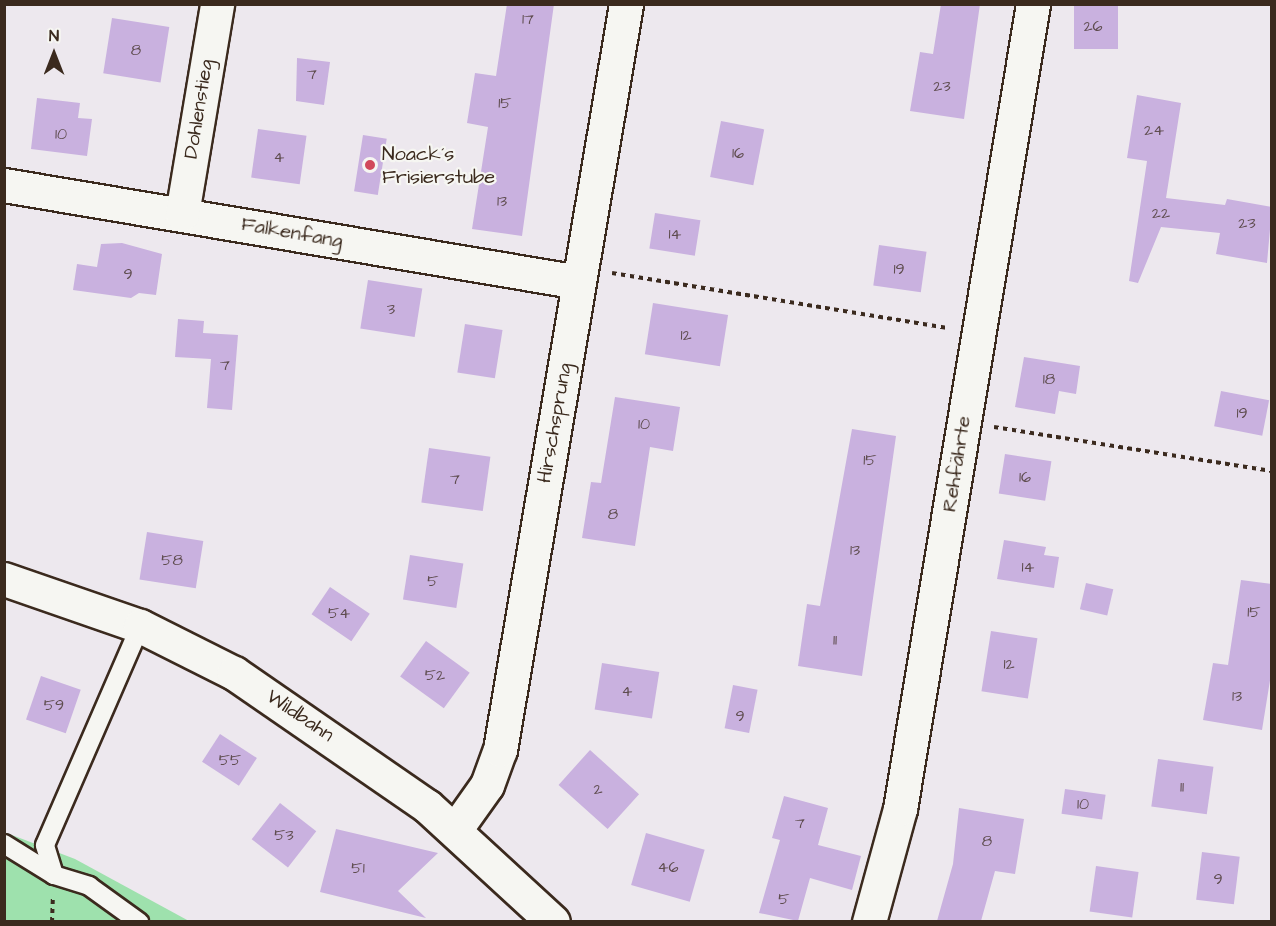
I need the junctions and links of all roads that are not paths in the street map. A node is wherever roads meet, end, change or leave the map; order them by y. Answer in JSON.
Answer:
{"nodes":[{"id":1,"x":216,"y":4,"type":"edge"},
{"id":2,"x":626,"y":4,"type":"edge"},
{"id":3,"x":1033,"y":4,"type":"edge"},
{"id":4,"x":4,"y":185,"type":"edge"},
{"id":5,"x":182,"y":214,"type":"junction"},
{"id":6,"x":580,"y":275,"type":"junction"},
{"id":7,"x":4,"y":579,"type":"edge"},
{"id":8,"x":140,"y":626,"type":"junction"},
{"id":9,"x":455,"y":830,"type":"junction"},
{"id":10,"x":4,"y":844,"type":"edge"},
{"id":11,"x":54,"y":875,"type":"junction"},
{"id":12,"x":139,"y":921,"type":"edge"},
{"id":13,"x":553,"y":921,"type":"edge"},
{"id":14,"x":869,"y":921,"type":"edge"}],
"edges":[{"from":1,"to":5,"type":"street","name":"Dohlenstieg"},
{"from":2,"to":6,"type":"street","name":"Hirschsprung"},
{"from":3,"to":14,"type":"street","name":"Rehfährte"},
{"from":4,"to":5,"type":"street","name":"Falkenfang"},
{"from":5,"to":6,"type":"street","name":"Falkenfang"},
{"from":6,"to":9,"type":"street","name":"Hirschsprung"},
{"from":7,"to":8,"type":"street","name":"Wildbahn"},
{"from":8,"to":9,"type":"street","name":"Wildbahn"},
{"from":8,"to":11,"type":"lane"},
{"from":9,"to":13,"type":"street","name":"Wildbahn"},
{"from":10,"to":11,"type":"lane"},
{"from":11,"to":12,"type":"lane"}]}
